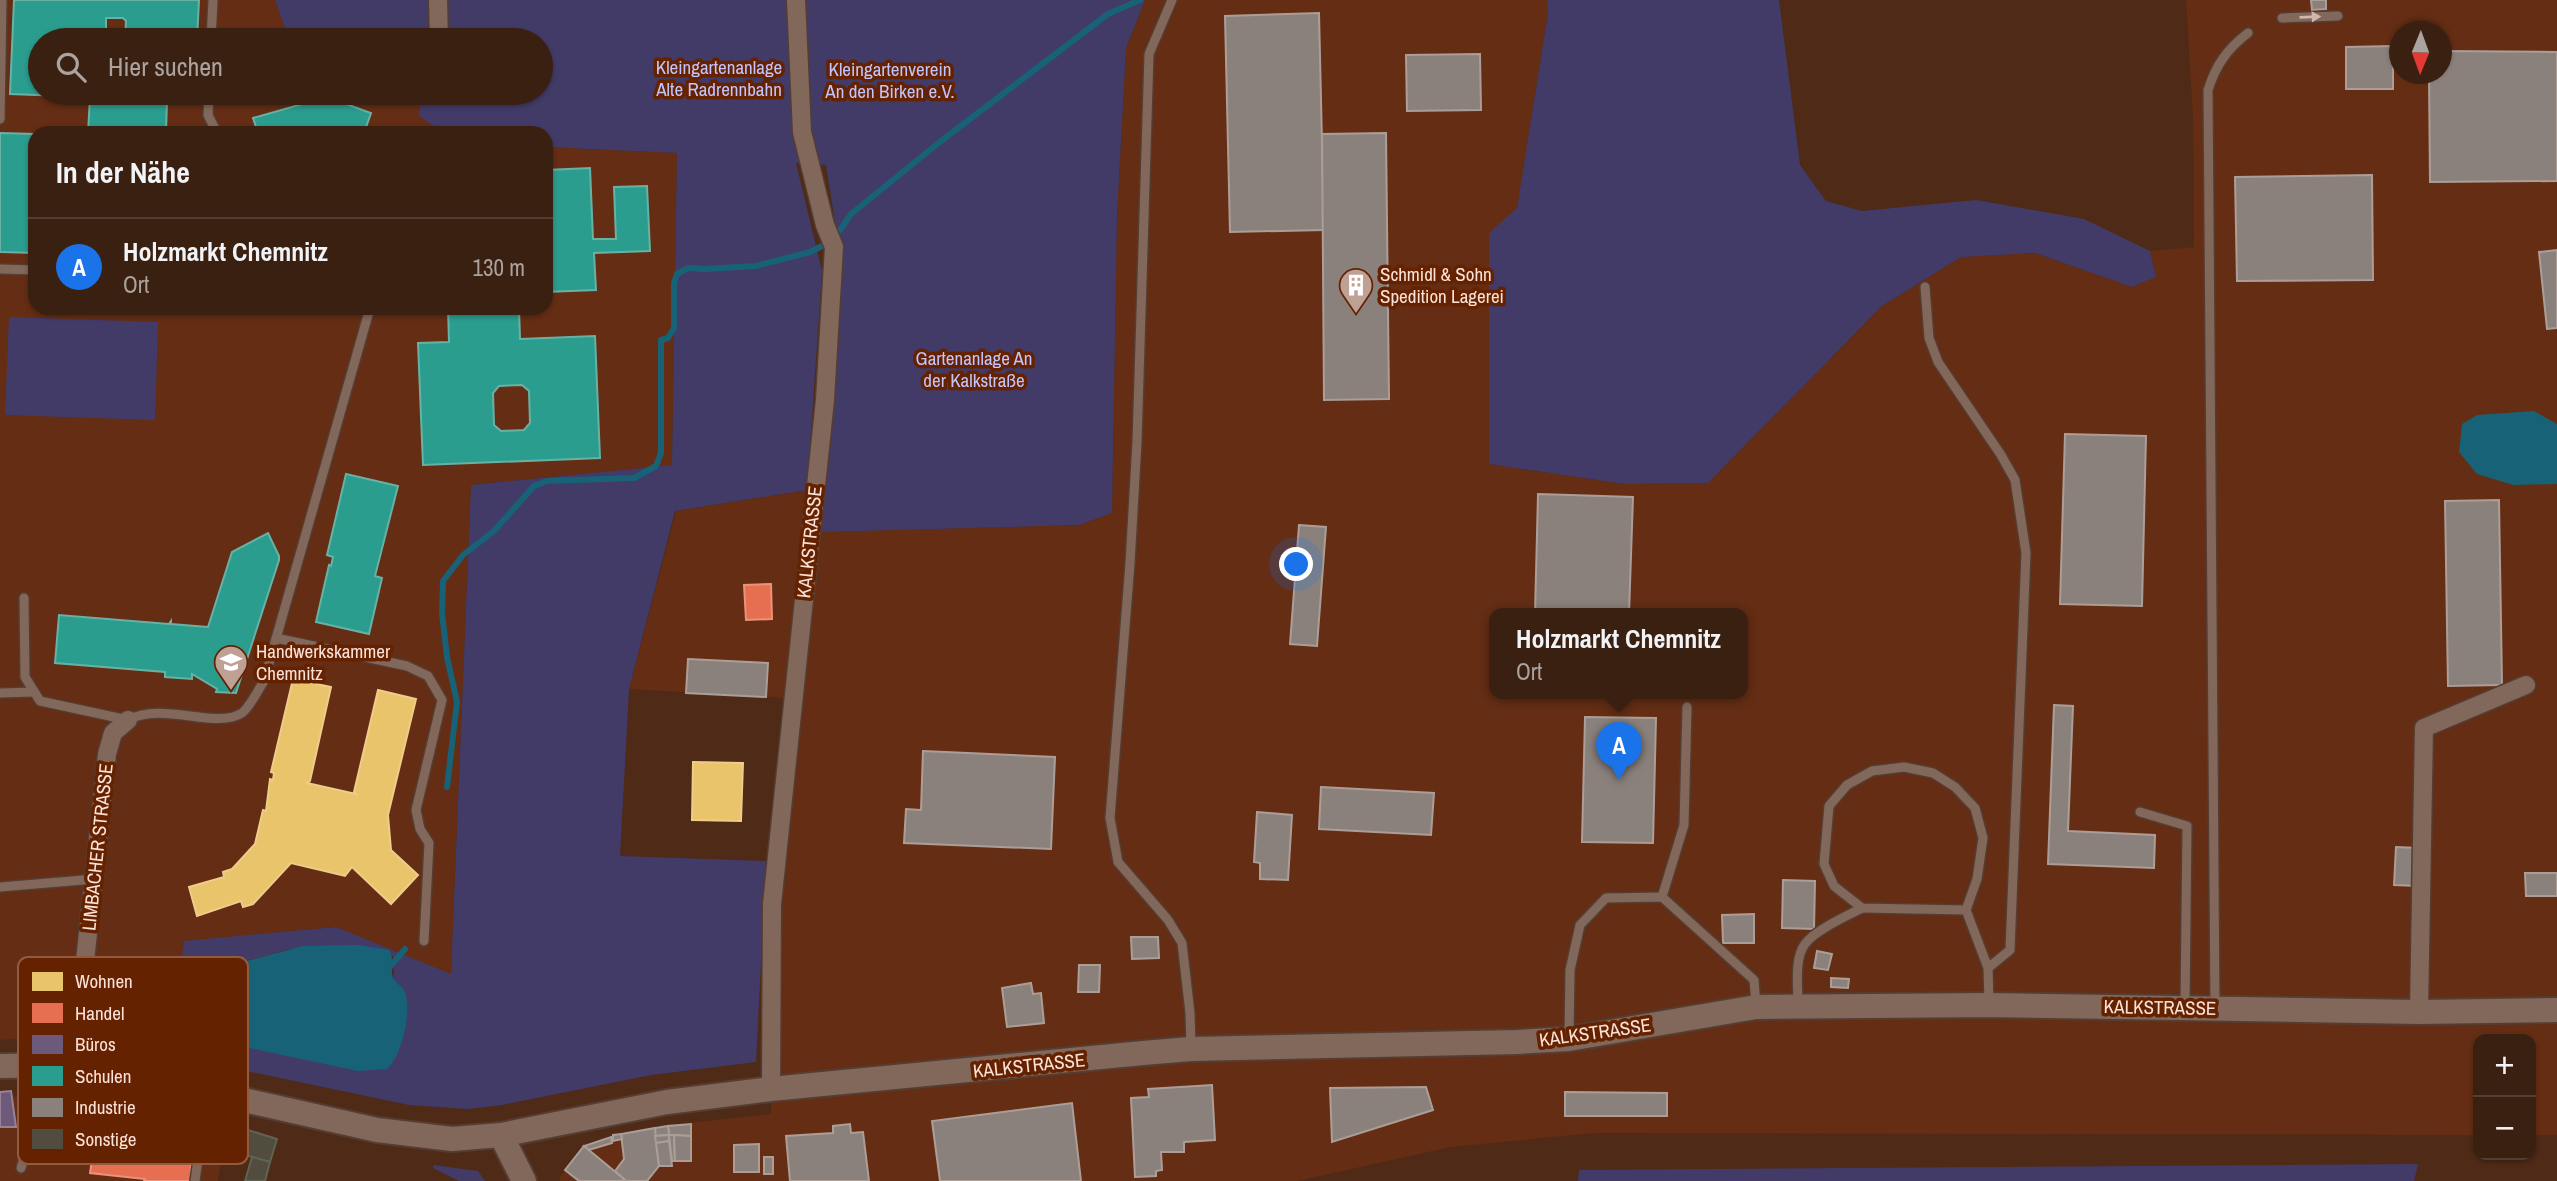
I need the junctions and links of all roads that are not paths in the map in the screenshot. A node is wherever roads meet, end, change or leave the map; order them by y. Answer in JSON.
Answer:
{"nodes":[{"id":1,"x":2,"y":0,"type":"edge"},
{"id":2,"x":212,"y":0,"type":"edge"},
{"id":3,"x":438,"y":0,"type":"edge"},
{"id":4,"x":796,"y":0,"type":"edge"},
{"id":5,"x":1172,"y":0,"type":"edge"},
{"id":6,"x":2337,"y":16,"type":"dead end"},
{"id":7,"x":2283,"y":18,"type":"dead end"},
{"id":8,"x":211,"y":28,"type":"edge"},
{"id":9,"x":439,"y":28,"type":"edge"},
{"id":10,"x":2248,"y":33,"type":"dead end"},
{"id":11,"x":208,"y":105,"type":"edge"},
{"id":12,"x":0,"y":119,"type":"edge"},
{"id":13,"x":214,"y":126,"type":"edge"},
{"id":14,"x":0,"y":269,"type":"edge"},
{"id":15,"x":28,"y":270,"type":"edge"},
{"id":16,"x":1925,"y":287,"type":"dead end"},
{"id":17,"x":368,"y":315,"type":"edge"},
{"id":18,"x":24,"y":598,"type":"dead end"},
{"id":19,"x":276,"y":638,"type":"junction"},
{"id":20,"x":2526,"y":685,"type":"dead end"},
{"id":21,"x":34,"y":692,"type":"junction"},
{"id":22,"x":0,"y":693,"type":"edge"},
{"id":23,"x":1687,"y":707,"type":"dead end"},
{"id":24,"x":128,"y":720,"type":"junction"},
{"id":25,"x":2140,"y":812,"type":"dead end"},
{"id":26,"x":94,"y":879,"type":"junction"},
{"id":27,"x":0,"y":887,"type":"edge"},
{"id":28,"x":1662,"y":897,"type":"junction"},
{"id":29,"x":1862,"y":908,"type":"junction"},
{"id":30,"x":1966,"y":910,"type":"junction"},
{"id":31,"x":424,"y":940,"type":"dead end"},
{"id":32,"x":86,"y":957,"type":"edge"},
{"id":33,"x":1988,"y":968,"type":"junction"},
{"id":34,"x":1989,"y":1006,"type":"junction"},
{"id":35,"x":1756,"y":1007,"type":"junction"},
{"id":36,"x":1798,"y":1007,"type":"junction"},
{"id":37,"x":2185,"y":1007,"type":"junction"},
{"id":38,"x":2215,"y":1008,"type":"junction"},
{"id":39,"x":2557,"y":1010,"type":"edge"},
{"id":40,"x":2419,"y":1012,"type":"junction"},
{"id":41,"x":1569,"y":1039,"type":"junction"},
{"id":42,"x":1191,"y":1049,"type":"junction"},
{"id":43,"x":18,"y":1065,"type":"edge"},
{"id":44,"x":0,"y":1066,"type":"edge"},
{"id":45,"x":771,"y":1088,"type":"junction"},
{"id":46,"x":248,"y":1100,"type":"edge"},
{"id":47,"x":502,"y":1135,"type":"junction"},
{"id":48,"x":23,"y":1164,"type":"edge"},
{"id":49,"x":22,"y":1168,"type":"dead end"},
{"id":50,"x":524,"y":1181,"type":"edge"}],
"edges":[{"from":1,"to":12,"type":"lane"},
{"from":2,"to":8,"type":"lane"},
{"from":3,"to":9,"type":"street"},
{"from":4,"to":45,"type":"street","name":"KALKSTRASSE"},
{"from":5,"to":42,"type":"lane"},
{"from":7,"to":6,"type":"lane","one_way":true},
{"from":10,"to":38,"type":"lane"},
{"from":11,"to":13,"type":"lane"},
{"from":14,"to":15,"type":"lane"},
{"from":16,"to":33,"type":"lane"},
{"from":17,"to":19,"type":"lane"},
{"from":18,"to":21,"type":"lane"},
{"from":19,"to":24,"type":"lane"},
{"from":19,"to":31,"type":"lane"},
{"from":20,"to":40,"type":"street"},
{"from":21,"to":22,"type":"lane"},
{"from":21,"to":24,"type":"lane"},
{"from":23,"to":28,"type":"lane"},
{"from":24,"to":26,"type":"street","name":"LIMBACHER STRASSE"},
{"from":25,"to":37,"type":"lane"},
{"from":26,"to":27,"type":"lane"},
{"from":26,"to":32,"type":"street","name":"LIMBACHER STRASSE"},
{"from":28,"to":35,"type":"lane"},
{"from":28,"to":41,"type":"lane"},
{"from":29,"to":30,"type":"lane"},
{"from":29,"to":30,"type":"lane"},
{"from":29,"to":36,"type":"lane"},
{"from":30,"to":33,"type":"lane"},
{"from":33,"to":34,"type":"lane"},
{"from":34,"to":36,"type":"main road","name":"KALKSTRASSE"},
{"from":34,"to":37,"type":"main road","name":"KALKSTRASSE"},
{"from":35,"to":36,"type":"main road","name":"KALKSTRASSE"},
{"from":35,"to":41,"type":"main road","name":"KALKSTRASSE"},
{"from":37,"to":38,"type":"main road","name":"KALKSTRASSE"},
{"from":38,"to":40,"type":"main road","name":"KALKSTRASSE"},
{"from":39,"to":40,"type":"main road","name":"KALKSTRASSE"},
{"from":41,"to":42,"type":"main road","name":"KALKSTRASSE"},
{"from":42,"to":45,"type":"main road","name":"KALKSTRASSE"},
{"from":43,"to":44,"type":"main road"},
{"from":45,"to":47,"type":"main road","name":"KALKSTRASSE"},
{"from":46,"to":47,"type":"main road"},
{"from":47,"to":50,"type":"main road"},
{"from":48,"to":49,"type":"lane"}]}
